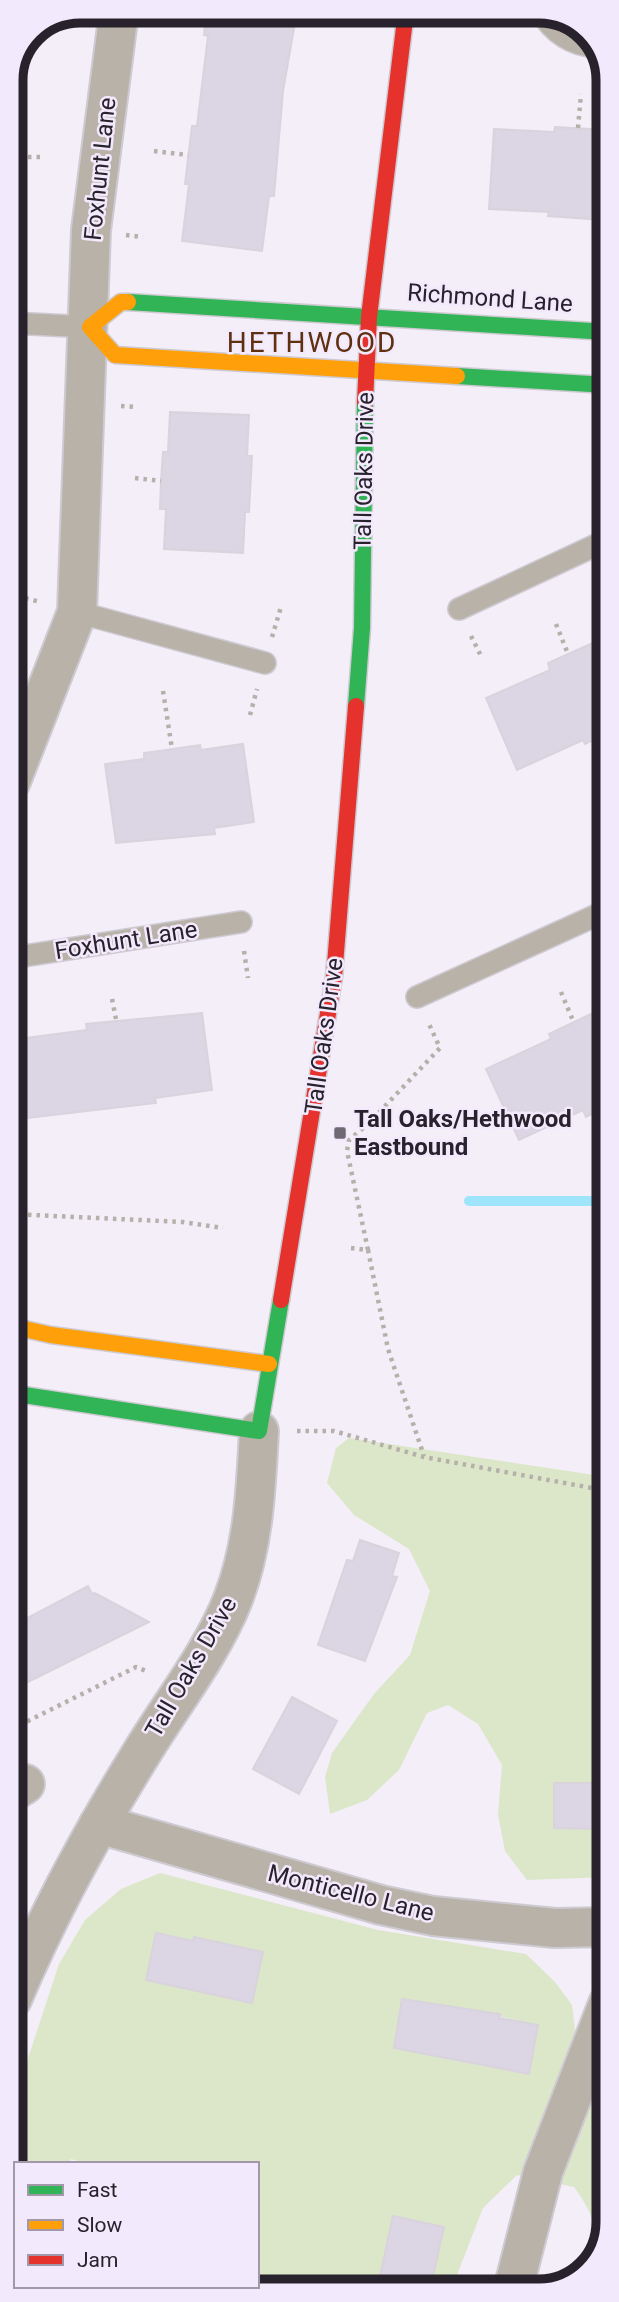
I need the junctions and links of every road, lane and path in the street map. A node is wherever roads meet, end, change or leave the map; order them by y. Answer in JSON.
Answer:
{"nodes":[{"id":1,"x":117,"y":23,"type":"edge"},
{"id":2,"x":404,"y":23,"type":"edge"},
{"id":3,"x":548,"y":24,"type":"edge"},
{"id":4,"x":583,"y":43,"type":"edge"},
{"id":5,"x":581,"y":94,"type":"dead end"},
{"id":6,"x":578,"y":128,"type":"dead end"},
{"id":7,"x":154,"y":151,"type":"dead end"},
{"id":8,"x":188,"y":155,"type":"dead end"},
{"id":9,"x":28,"y":157,"type":"dead end"},
{"id":10,"x":40,"y":157,"type":"dead end"},
{"id":11,"x":369,"y":317,"type":"junction"},
{"id":12,"x":23,"y":324,"type":"edge"},
{"id":13,"x":90,"y":327,"type":"junction"},
{"id":14,"x":596,"y":331,"type":"edge"},
{"id":15,"x":365,"y":370,"type":"junction"},
{"id":16,"x":596,"y":384,"type":"edge"},
{"id":17,"x":135,"y":478,"type":"dead end"},
{"id":18,"x":161,"y":481,"type":"dead end"},
{"id":19,"x":596,"y":545,"type":"edge"},
{"id":20,"x":23,"y":598,"type":"edge"},
{"id":21,"x":64,"y":609,"type":"junction"},
{"id":22,"x":459,"y":610,"type":"dead end"},
{"id":23,"x":556,"y":624,"type":"dead end"},
{"id":24,"x":568,"y":654,"type":"dead end"},
{"id":25,"x":265,"y":663,"type":"dead end"},
{"id":26,"x":163,"y":691,"type":"dead end"},
{"id":27,"x":23,"y":742,"type":"edge"},
{"id":28,"x":172,"y":749,"type":"dead end"},
{"id":29,"x":27,"y":903,"type":"dead end"},
{"id":30,"x":23,"y":908,"type":"edge"},
{"id":31,"x":596,"y":915,"type":"edge"},
{"id":32,"x":240,"y":922,"type":"dead end"},
{"id":33,"x":23,"y":956,"type":"edge"},
{"id":34,"x":561,"y":992,"type":"dead end"},
{"id":35,"x":417,"y":997,"type":"dead end"},
{"id":36,"x":111,"y":999,"type":"dead end"},
{"id":37,"x":116,"y":1020,"type":"dead end"},
{"id":38,"x":573,"y":1023,"type":"dead end"},
{"id":39,"x":440,"y":1048,"type":"dead end"},
{"id":40,"x":23,"y":1215,"type":"edge"},
{"id":41,"x":223,"y":1228,"type":"dead end"},
{"id":42,"x":351,"y":1248,"type":"dead end"},
{"id":43,"x":368,"y":1250,"type":"junction"},
{"id":44,"x":23,"y":1329,"type":"edge"},
{"id":45,"x":270,"y":1364,"type":"junction"},
{"id":46,"x":23,"y":1395,"type":"edge"},
{"id":47,"x":259,"y":1431,"type":"junction"},
{"id":48,"x":334,"y":1431,"type":"dead end"},
{"id":49,"x":425,"y":1457,"type":"junction"},
{"id":50,"x":596,"y":1489,"type":"edge"},
{"id":51,"x":136,"y":1667,"type":"dead end"},
{"id":52,"x":23,"y":1724,"type":"edge"},
{"id":53,"x":99,"y":1824,"type":"junction"},
{"id":54,"x":596,"y":1927,"type":"edge"},
{"id":55,"x":23,"y":1975,"type":"edge"},
{"id":56,"x":596,"y":2035,"type":"edge"},
{"id":57,"x":516,"y":2279,"type":"edge"}],
"edges":[{"from":1,"to":13,"type":"street","name":"Foxhunt Lane"},
{"from":2,"to":11,"type":"street","name":"Tall Oaks Drive"},
{"from":3,"to":4,"type":"lane"},
{"from":5,"to":6,"type":"path"},
{"from":7,"to":8,"type":"path"},
{"from":9,"to":10,"type":"path"},
{"from":11,"to":13,"type":"street"},
{"from":11,"to":14,"type":"street","name":"Richmond Lane"},
{"from":11,"to":15,"type":"street","name":"Tall Oaks Drive"},
{"from":12,"to":13,"type":"lane"},
{"from":13,"to":15,"type":"street"},
{"from":13,"to":21,"type":"street","name":"Foxhunt Lane"},
{"from":15,"to":16,"type":"street"},
{"from":15,"to":45,"type":"street","name":"Tall Oaks Drive"},
{"from":17,"to":18,"type":"path"},
{"from":19,"to":22,"type":"lane"},
{"from":20,"to":21,"type":"path"},
{"from":21,"to":25,"type":"lane"},
{"from":21,"to":27,"type":"street","name":"Foxhunt Lane"},
{"from":23,"to":24,"type":"path"},
{"from":26,"to":28,"type":"path"},
{"from":29,"to":30,"type":"path"},
{"from":31,"to":35,"type":"lane"},
{"from":32,"to":33,"type":"lane","name":"Foxhunt Lane"},
{"from":34,"to":38,"type":"path"},
{"from":36,"to":37,"type":"path"},
{"from":39,"to":43,"type":"path"},
{"from":40,"to":41,"type":"path"},
{"from":42,"to":43,"type":"path"},
{"from":43,"to":49,"type":"path"},
{"from":44,"to":45,"type":"street"},
{"from":45,"to":47,"type":"street","name":"Tall Oaks Drive"},
{"from":46,"to":47,"type":"street"},
{"from":47,"to":53,"type":"street","name":"Tall Oaks Drive"},
{"from":48,"to":49,"type":"path"},
{"from":49,"to":50,"type":"path"},
{"from":51,"to":52,"type":"path"},
{"from":53,"to":54,"type":"street","name":"Monticello Lane"},
{"from":53,"to":55,"type":"street","name":"Tall Oaks Drive"},
{"from":56,"to":57,"type":"street"}]}
